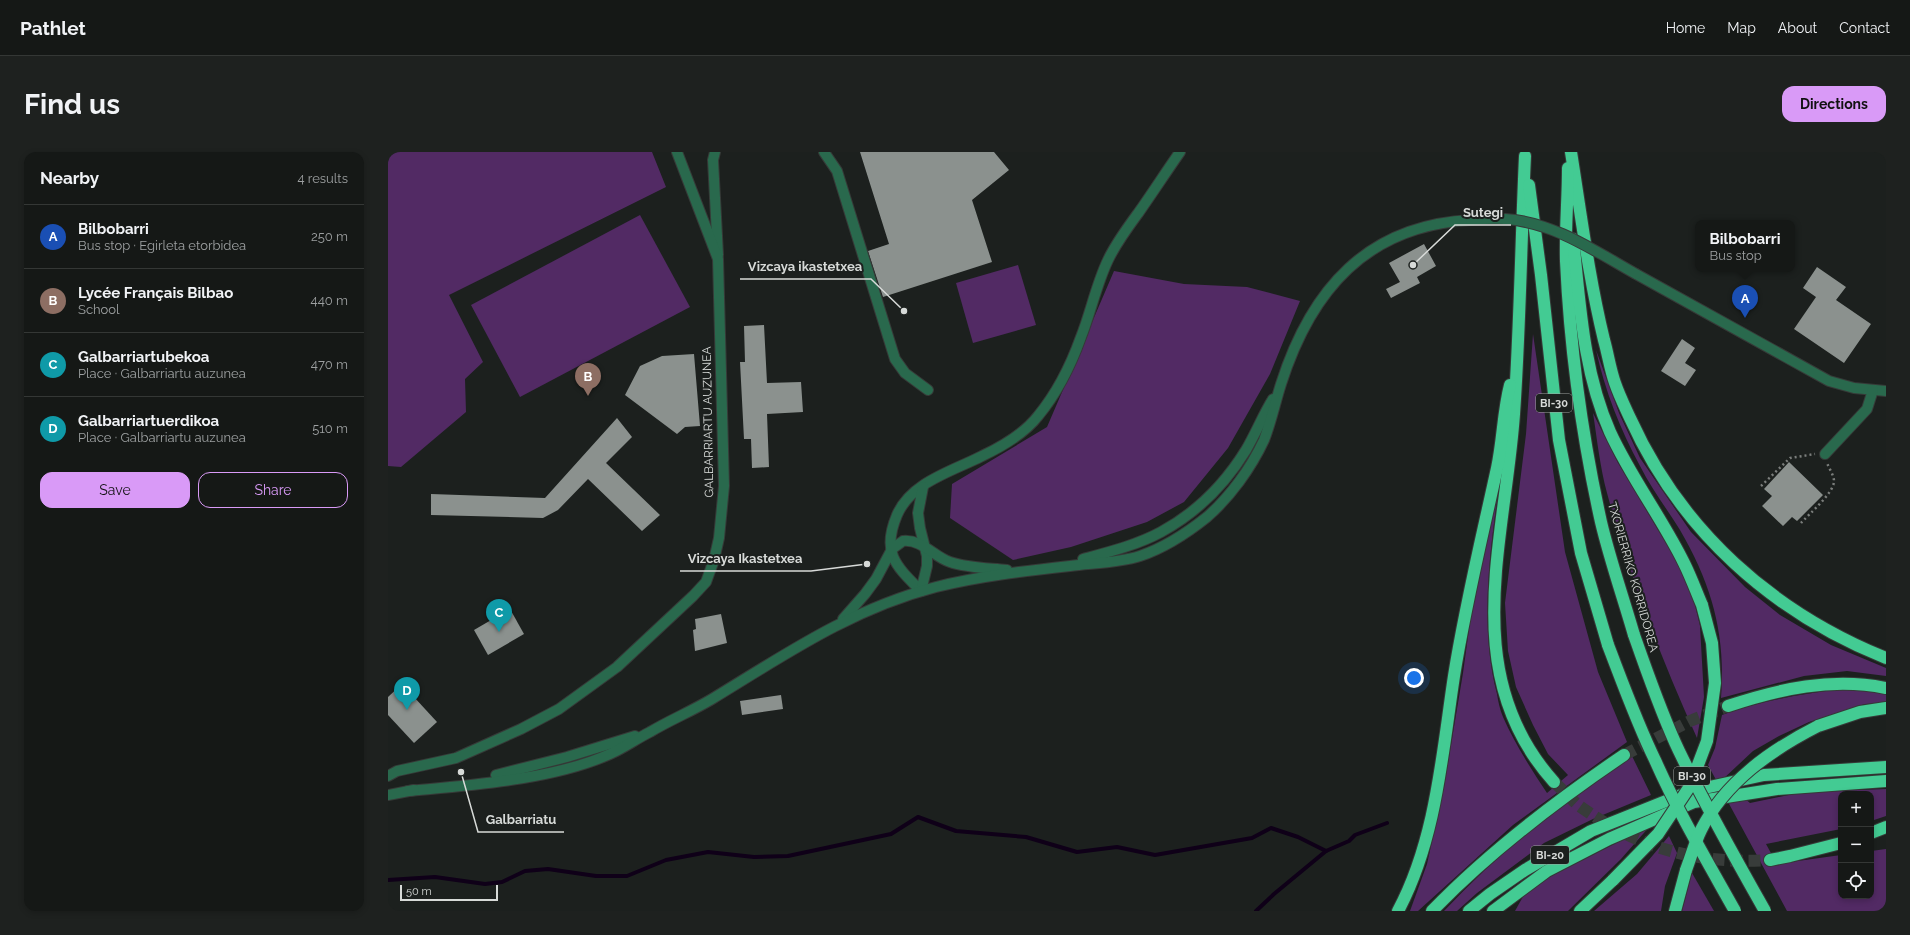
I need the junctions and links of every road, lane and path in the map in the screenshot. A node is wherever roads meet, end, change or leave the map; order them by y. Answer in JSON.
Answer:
{"nodes":[{"id":1,"x":677,"y":152,"type":"edge"},
{"id":2,"x":824,"y":152,"type":"edge"},
{"id":3,"x":1180,"y":152,"type":"edge"},
{"id":4,"x":1567,"y":152,"type":"edge"},
{"id":5,"x":1571,"y":152,"type":"edge"},
{"id":6,"x":1525,"y":154,"type":"edge"},
{"id":7,"x":714,"y":156,"type":"edge"},
{"id":8,"x":1568,"y":195,"type":"junction"},
{"id":9,"x":718,"y":259,"type":"junction"},
{"id":10,"x":1517,"y":362,"type":"junction"},
{"id":11,"x":928,"y":390,"type":"dead end"},
{"id":12,"x":1873,"y":390,"type":"junction"},
{"id":13,"x":1886,"y":391,"type":"edge"},
{"id":14,"x":1825,"y":454,"type":"junction"},
{"id":15,"x":1761,"y":486,"type":"dead end"},
{"id":16,"x":923,"y":487,"type":"junction"},
{"id":17,"x":1801,"y":523,"type":"dead end"},
{"id":18,"x":924,"y":547,"type":"junction"},
{"id":19,"x":892,"y":549,"type":"junction"},
{"id":20,"x":1022,"y":571,"type":"junction"},
{"id":21,"x":921,"y":591,"type":"junction"},
{"id":22,"x":838,"y":624,"type":"junction"},
{"id":23,"x":1886,"y":658,"type":"edge"},
{"id":24,"x":1886,"y":688,"type":"edge"},
{"id":25,"x":1728,"y":706,"type":"tunnel mouth"},
{"id":26,"x":1886,"y":708,"type":"edge"},
{"id":27,"x":1624,"y":755,"type":"tunnel mouth"},
{"id":28,"x":1886,"y":767,"type":"edge"},
{"id":29,"x":388,"y":776,"type":"edge"},
{"id":30,"x":1554,"y":782,"type":"tunnel mouth"},
{"id":31,"x":1886,"y":782,"type":"edge"},
{"id":32,"x":388,"y":795,"type":"edge"},
{"id":33,"x":1886,"y":827,"type":"edge"},
{"id":34,"x":1874,"y":832,"type":"edge"},
{"id":35,"x":1838,"y":844,"type":"edge"},
{"id":36,"x":1770,"y":860,"type":"tunnel mouth"},
{"id":37,"x":1398,"y":911,"type":"edge"},
{"id":38,"x":1432,"y":911,"type":"edge"},
{"id":39,"x":1469,"y":911,"type":"edge"},
{"id":40,"x":1493,"y":911,"type":"edge"},
{"id":41,"x":1580,"y":911,"type":"edge"},
{"id":42,"x":1674,"y":911,"type":"edge"},
{"id":43,"x":1735,"y":911,"type":"edge"},
{"id":44,"x":1765,"y":911,"type":"edge"}],
"edges":[{"from":1,"to":9,"type":"street","name":"GALBARRIARTU AUZUNEA"},
{"from":2,"to":11,"type":"street"},
{"from":3,"to":16,"type":"street"},
{"from":4,"to":8,"type":"highway","name":"TXORIERRIKO KORRIDOREA"},
{"from":5,"to":23,"type":"highway"},
{"from":6,"to":10,"type":"highway"},
{"from":6,"to":43,"type":"highway","number":"BI-30","bridge":true},
{"from":7,"to":9,"type":"street"},
{"from":8,"to":41,"type":"highway","bridge":true},
{"from":8,"to":44,"type":"highway","name":"TXORIERRIKO KORRIDOREA","number":"BI-30","bridge":true},
{"from":9,"to":29,"type":"street","name":"GALBARRIARTU AUZUNEA"},
{"from":10,"to":30,"type":"highway"},
{"from":10,"to":37,"type":"highway"},
{"from":12,"to":13,"type":"street"},
{"from":12,"to":14,"type":"street"},
{"from":12,"to":20,"type":"street","bridge":true},
{"from":14,"to":15,"type":"path"},
{"from":14,"to":17,"type":"path"},
{"from":16,"to":18,"type":"street"},
{"from":16,"to":19,"type":"street"},
{"from":18,"to":19,"type":"street"},
{"from":18,"to":20,"type":"street"},
{"from":18,"to":21,"type":"street"},
{"from":19,"to":21,"type":"street"},
{"from":19,"to":22,"type":"street"},
{"from":20,"to":21,"type":"street"},
{"from":21,"to":22,"type":"street"},
{"from":22,"to":32,"type":"street"},
{"from":24,"to":25,"type":"highway"},
{"from":26,"to":42,"type":"highway","bridge":true},
{"from":27,"to":38,"type":"highway"},
{"from":28,"to":39,"type":"highway","number":"BI-20"},
{"from":31,"to":40,"type":"highway","number":"BI-20"},
{"from":33,"to":34,"type":"highway"},
{"from":35,"to":36,"type":"highway"}]}
